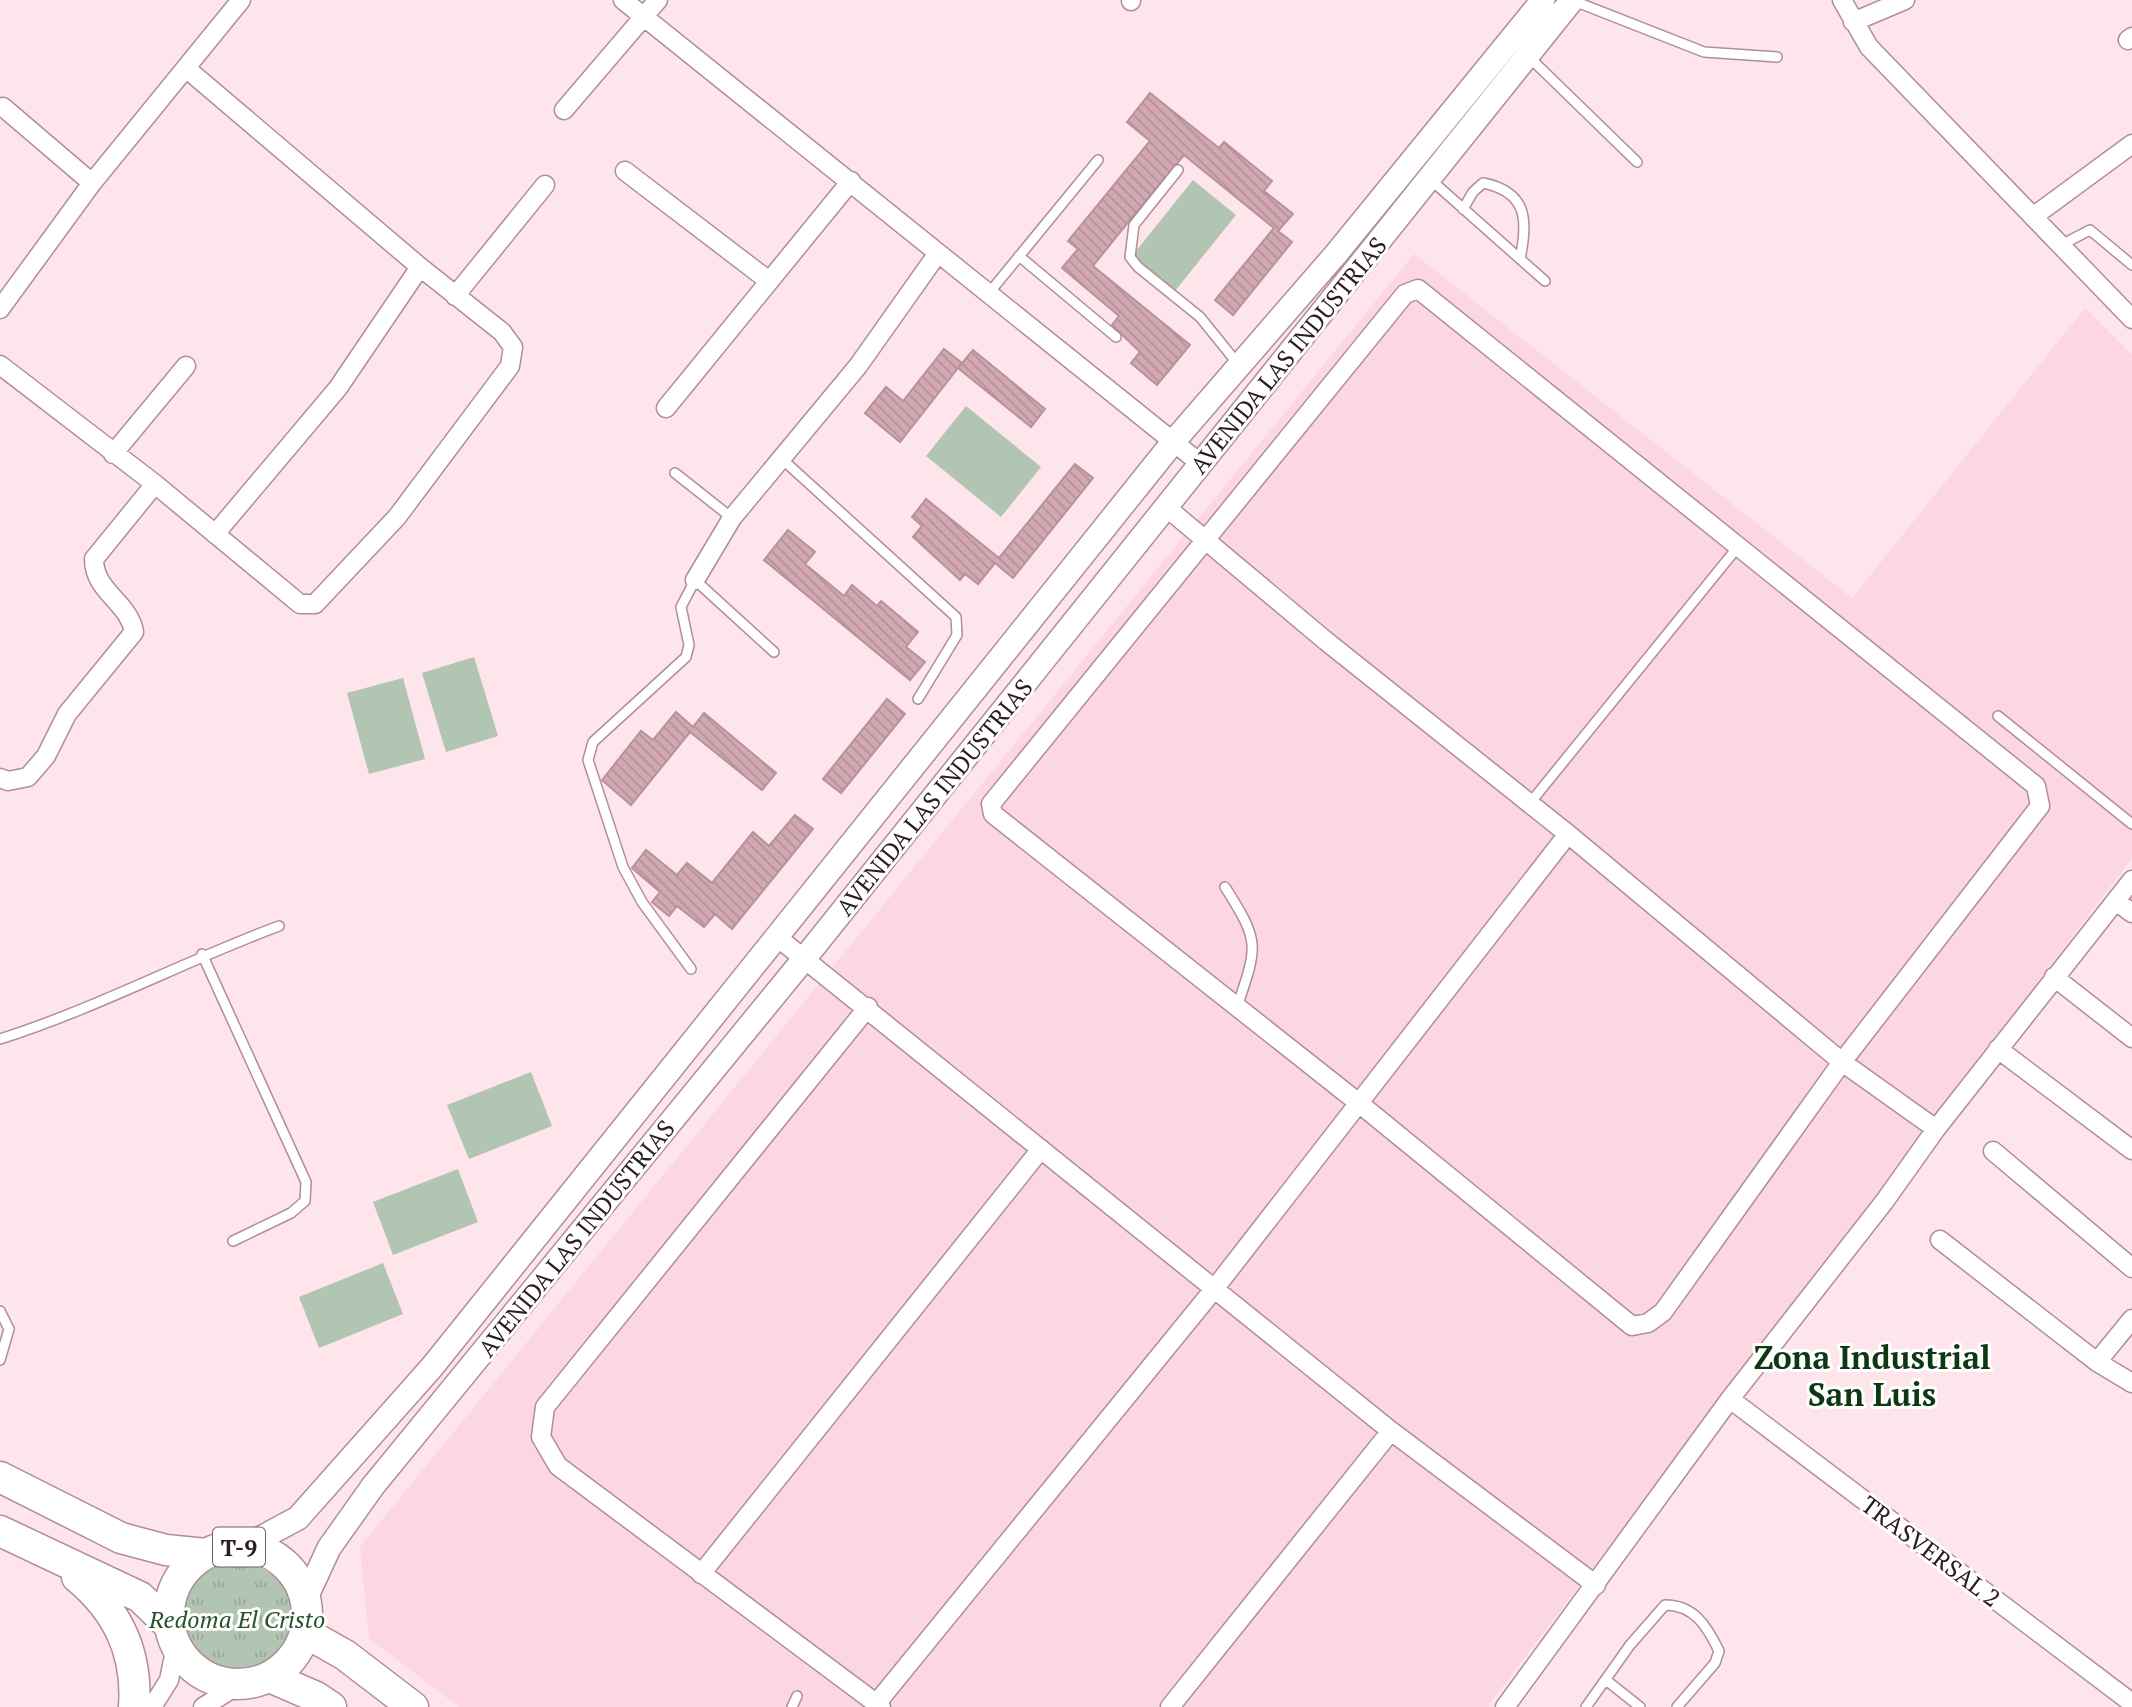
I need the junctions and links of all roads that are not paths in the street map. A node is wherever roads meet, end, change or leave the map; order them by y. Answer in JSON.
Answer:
{"nodes":[{"id":1,"x":241,"y":0,"type":"edge"},
{"id":2,"x":623,"y":0,"type":"edge"},
{"id":3,"x":658,"y":0,"type":"edge"},
{"id":4,"x":1543,"y":0,"type":"edge"},
{"id":5,"x":1572,"y":0,"type":"edge"},
{"id":6,"x":1842,"y":0,"type":"edge"},
{"id":7,"x":1905,"y":0,"type":"edge"},
{"id":8,"x":643,"y":16,"type":"junction"},
{"id":9,"x":1853,"y":22,"type":"junction"},
{"id":10,"x":1528,"y":56,"type":"junction"},
{"id":11,"x":1777,"y":57,"type":"dead end"},
{"id":12,"x":187,"y":69,"type":"junction"},
{"id":13,"x":3,"y":107,"type":"dead end"},
{"id":14,"x":564,"y":110,"type":"dead end"},
{"id":15,"x":2132,"y":144,"type":"edge"},
{"id":16,"x":1098,"y":160,"type":"dead end"},
{"id":17,"x":1637,"y":162,"type":"dead end"},
{"id":18,"x":1178,"y":170,"type":"dead end"},
{"id":19,"x":625,"y":171,"type":"dead end"},
{"id":20,"x":1429,"y":179,"type":"junction"},
{"id":21,"x":851,"y":181,"type":"junction"},
{"id":22,"x":92,"y":183,"type":"junction"},
{"id":23,"x":545,"y":186,"type":"dead end"},
{"id":24,"x":1463,"y":209,"type":"junction"},
{"id":25,"x":2034,"y":216,"type":"junction"},
{"id":26,"x":2061,"y":245,"type":"junction"},
{"id":27,"x":938,"y":253,"type":"junction"},
{"id":28,"x":1019,"y":256,"type":"junction"},
{"id":29,"x":1520,"y":259,"type":"junction"},
{"id":30,"x":2132,"y":265,"type":"edge"},
{"id":31,"x":420,"y":267,"type":"junction"},
{"id":32,"x":1545,"y":281,"type":"dead end"},
{"id":33,"x":769,"y":282,"type":"junction"},
{"id":34,"x":989,"y":293,"type":"junction"},
{"id":35,"x":455,"y":296,"type":"junction"},
{"id":36,"x":0,"y":309,"type":"edge"},
{"id":37,"x":2132,"y":319,"type":"edge"},
{"id":38,"x":1116,"y":337,"type":"dead end"},
{"id":39,"x":1238,"y":364,"type":"junction"},
{"id":40,"x":0,"y":365,"type":"edge"},
{"id":41,"x":186,"y":366,"type":"dead end"},
{"id":42,"x":666,"y":408,"type":"dead end"},
{"id":43,"x":1174,"y":441,"type":"junction"},
{"id":44,"x":113,"y":454,"type":"junction"},
{"id":45,"x":782,"y":459,"type":"junction"},
{"id":46,"x":1201,"y":464,"type":"junction"},
{"id":47,"x":675,"y":473,"type":"dead end"},
{"id":48,"x":155,"y":484,"type":"junction"},
{"id":49,"x":1166,"y":507,"type":"junction"},
{"id":50,"x":732,"y":518,"type":"junction"},
{"id":51,"x":215,"y":534,"type":"junction"},
{"id":52,"x":1205,"y":541,"type":"junction"},
{"id":53,"x":1737,"y":548,"type":"junction"},
{"id":54,"x":695,"y":580,"type":"junction"},
{"id":55,"x":774,"y":652,"type":"dead end"},
{"id":56,"x":918,"y":699,"type":"dead end"},
{"id":57,"x":1998,"y":716,"type":"dead end"},
{"id":58,"x":0,"y":778,"type":"edge"},
{"id":59,"x":1530,"y":803,"type":"junction"},
{"id":60,"x":2132,"y":824,"type":"edge"},
{"id":61,"x":1568,"y":834,"type":"junction"},
{"id":62,"x":2132,"y":880,"type":"edge"},
{"id":63,"x":1225,"y":887,"type":"dead end"},
{"id":64,"x":2116,"y":901,"type":"junction"},
{"id":65,"x":2132,"y":913,"type":"edge"},
{"id":66,"x":279,"y":926,"type":"dead end"},
{"id":67,"x":777,"y":937,"type":"junction"},
{"id":68,"x":202,"y":954,"type":"junction"},
{"id":69,"x":804,"y":959,"type":"junction"},
{"id":70,"x":691,"y":969,"type":"dead end"},
{"id":71,"x":2054,"y":977,"type":"junction"},
{"id":72,"x":868,"y":1007,"type":"junction"},
{"id":73,"x":1237,"y":1007,"type":"junction"},
{"id":74,"x":2132,"y":1038,"type":"edge"},
{"id":75,"x":0,"y":1039,"type":"edge"},
{"id":76,"x":1998,"y":1049,"type":"junction"},
{"id":77,"x":1842,"y":1062,"type":"junction"},
{"id":78,"x":1360,"y":1104,"type":"junction"},
{"id":79,"x":1936,"y":1129,"type":"junction"},
{"id":80,"x":1041,"y":1149,"type":"junction"},
{"id":81,"x":2132,"y":1150,"type":"edge"},
{"id":82,"x":1993,"y":1151,"type":"dead end"},
{"id":83,"x":1940,"y":1240,"type":"dead end"},
{"id":84,"x":233,"y":1241,"type":"dead end"},
{"id":85,"x":2132,"y":1268,"type":"edge"},
{"id":86,"x":1215,"y":1288,"type":"junction"},
{"id":87,"x":0,"y":1311,"type":"edge"},
{"id":88,"x":2132,"y":1319,"type":"edge"},
{"id":89,"x":0,"y":1360,"type":"edge"},
{"id":90,"x":2097,"y":1362,"type":"junction"},
{"id":91,"x":2132,"y":1383,"type":"edge"},
{"id":92,"x":1730,"y":1399,"type":"junction"},
{"id":93,"x":1391,"y":1431,"type":"junction"},
{"id":94,"x":0,"y":1477,"type":"edge"},
{"id":95,"x":0,"y":1531,"type":"edge"},
{"id":96,"x":246,"y":1546,"type":"junction"},
{"id":97,"x":41,"y":1549,"type":"junction"},
{"id":98,"x":206,"y":1554,"type":"junction"},
{"id":99,"x":701,"y":1574,"type":"junction"},
{"id":100,"x":1596,"y":1585,"type":"junction"},
{"id":101,"x":305,"y":1600,"type":"junction"},
{"id":102,"x":306,"y":1633,"type":"junction"},
{"id":103,"x":173,"y":1636,"type":"junction"},
{"id":104,"x":270,"y":1677,"type":"junction"},
{"id":105,"x":1606,"y":1680,"type":"junction"},
{"id":106,"x":238,"y":1685,"type":"junction"},
{"id":107,"x":2129,"y":1695,"type":"edge"},
{"id":108,"x":797,"y":1696,"type":"dead end"},
{"id":109,"x":878,"y":1705,"type":"edge"},
{"id":110,"x":134,"y":1707,"type":"edge"},
{"id":111,"x":152,"y":1707,"type":"edge"},
{"id":112,"x":203,"y":1707,"type":"edge"},
{"id":113,"x":331,"y":1707,"type":"edge"},
{"id":114,"x":413,"y":1707,"type":"edge"},
{"id":115,"x":792,"y":1707,"type":"edge"},
{"id":116,"x":1170,"y":1707,"type":"edge"},
{"id":117,"x":1505,"y":1707,"type":"edge"},
{"id":118,"x":1586,"y":1707,"type":"edge"},
{"id":119,"x":1640,"y":1707,"type":"edge"},
{"id":120,"x":1678,"y":1707,"type":"edge"}],
"edges":[{"from":1,"to":12,"type":"street"},
{"from":2,"to":8,"type":"street"},
{"from":3,"to":8,"type":"street"},
{"from":4,"to":39,"type":"street","name":"AVENIDA LAS INDUSTRIAS"},
{"from":5,"to":10,"type":"street","name":"AVENIDA LAS INDUSTRIAS"},
{"from":5,"to":11,"type":"lane"},
{"from":6,"to":9,"type":"street"},
{"from":7,"to":9,"type":"street"},
{"from":8,"to":14,"type":"street"},
{"from":8,"to":21,"type":"street"},
{"from":9,"to":25,"type":"street"},
{"from":10,"to":17,"type":"lane"},
{"from":10,"to":20,"type":"street","name":"AVENIDA LAS INDUSTRIAS"},
{"from":12,"to":22,"type":"street"},
{"from":12,"to":31,"type":"street"},
{"from":13,"to":22,"type":"street"},
{"from":15,"to":25,"type":"street"},
{"from":16,"to":28,"type":"lane"},
{"from":18,"to":39,"type":"lane"},
{"from":19,"to":33,"type":"street"},
{"from":20,"to":24,"type":"lane"},
{"from":20,"to":46,"type":"street","name":"AVENIDA LAS INDUSTRIAS"},
{"from":21,"to":27,"type":"street"},
{"from":21,"to":33,"type":"street"},
{"from":22,"to":36,"type":"street"},
{"from":23,"to":35,"type":"street"},
{"from":24,"to":29,"type":"lane"},
{"from":24,"to":29,"type":"lane"},
{"from":25,"to":26,"type":"street"},
{"from":26,"to":30,"type":"lane"},
{"from":26,"to":37,"type":"street"},
{"from":27,"to":34,"type":"street"},
{"from":27,"to":45,"type":"street"},
{"from":28,"to":34,"type":"lane"},
{"from":28,"to":38,"type":"lane"},
{"from":29,"to":32,"type":"lane"},
{"from":31,"to":35,"type":"street"},
{"from":31,"to":51,"type":"street"},
{"from":33,"to":42,"type":"street"},
{"from":34,"to":43,"type":"street"},
{"from":35,"to":51,"type":"street"},
{"from":39,"to":43,"type":"street","name":"AVENIDA LAS INDUSTRIAS"},
{"from":40,"to":44,"type":"street"},
{"from":41,"to":44,"type":"street"},
{"from":43,"to":46,"type":"street"},
{"from":43,"to":67,"type":"street","name":"AVENIDA LAS INDUSTRIAS"},
{"from":44,"to":48,"type":"street"},
{"from":45,"to":50,"type":"street"},
{"from":45,"to":56,"type":"lane"},
{"from":46,"to":49,"type":"street","name":"AVENIDA LAS INDUSTRIAS"},
{"from":47,"to":50,"type":"lane"},
{"from":48,"to":51,"type":"street"},
{"from":48,"to":58,"type":"street"},
{"from":49,"to":52,"type":"street"},
{"from":49,"to":69,"type":"street","name":"AVENIDA LAS INDUSTRIAS"},
{"from":50,"to":54,"type":"street"},
{"from":52,"to":53,"type":"street"},
{"from":52,"to":59,"type":"street"},
{"from":52,"to":73,"type":"street"},
{"from":53,"to":59,"type":"lane"},
{"from":53,"to":77,"type":"street"},
{"from":54,"to":55,"type":"lane"},
{"from":54,"to":70,"type":"lane"},
{"from":57,"to":60,"type":"lane"},
{"from":59,"to":61,"type":"street"},
{"from":61,"to":77,"type":"street"},
{"from":61,"to":78,"type":"street"},
{"from":62,"to":64,"type":"street"},
{"from":63,"to":73,"type":"lane"},
{"from":64,"to":65,"type":"street"},
{"from":64,"to":71,"type":"street"},
{"from":66,"to":68,"type":"lane"},
{"from":67,"to":69,"type":"street"},
{"from":67,"to":96,"type":"street","name":"AVENIDA LAS INDUSTRIAS"},
{"from":68,"to":75,"type":"lane"},
{"from":68,"to":84,"type":"lane"},
{"from":69,"to":72,"type":"street"},
{"from":69,"to":101,"type":"street","name":"AVENIDA LAS INDUSTRIAS"},
{"from":71,"to":74,"type":"street"},
{"from":71,"to":76,"type":"street"},
{"from":72,"to":80,"type":"street"},
{"from":72,"to":99,"type":"street"},
{"from":73,"to":78,"type":"street"},
{"from":76,"to":79,"type":"street"},
{"from":76,"to":81,"type":"street"},
{"from":77,"to":78,"type":"street"},
{"from":77,"to":79,"type":"street"},
{"from":78,"to":86,"type":"street"},
{"from":79,"to":92,"type":"street"},
{"from":80,"to":86,"type":"street"},
{"from":80,"to":99,"type":"street"},
{"from":82,"to":85,"type":"street"},
{"from":83,"to":90,"type":"street"},
{"from":86,"to":93,"type":"street"},
{"from":86,"to":109,"type":"street"},
{"from":87,"to":89,"type":"lane"},
{"from":88,"to":90,"type":"street"},
{"from":90,"to":91,"type":"street"},
{"from":92,"to":100,"type":"street"},
{"from":92,"to":107,"type":"street","name":"TRASVERSAL 2"},
{"from":93,"to":100,"type":"street"},
{"from":93,"to":116,"type":"street"},
{"from":94,"to":98,"type":"main road","number":"T-9"},
{"from":95,"to":97,"type":"main road"},
{"from":96,"to":98,"type":"main road","number":"T-9"},
{"from":96,"to":101,"type":"main road","number":"T-9"},
{"from":97,"to":103,"type":"main road"},
{"from":97,"to":110,"type":"main road"},
{"from":98,"to":103,"type":"main road","number":"T-9"},
{"from":99,"to":109,"type":"street"},
{"from":100,"to":117,"type":"street"},
{"from":101,"to":102,"type":"main road","number":"T-9"},
{"from":102,"to":104,"type":"main road"},
{"from":102,"to":114,"type":"main road"},
{"from":103,"to":106,"type":"main road"},
{"from":103,"to":111,"type":"street"},
{"from":104,"to":106,"type":"main road"},
{"from":104,"to":113,"type":"main road"},
{"from":105,"to":118,"type":"lane"},
{"from":105,"to":119,"type":"lane"},
{"from":105,"to":120,"type":"lane"},
{"from":106,"to":112,"type":"street"},
{"from":108,"to":115,"type":"lane"}]}
